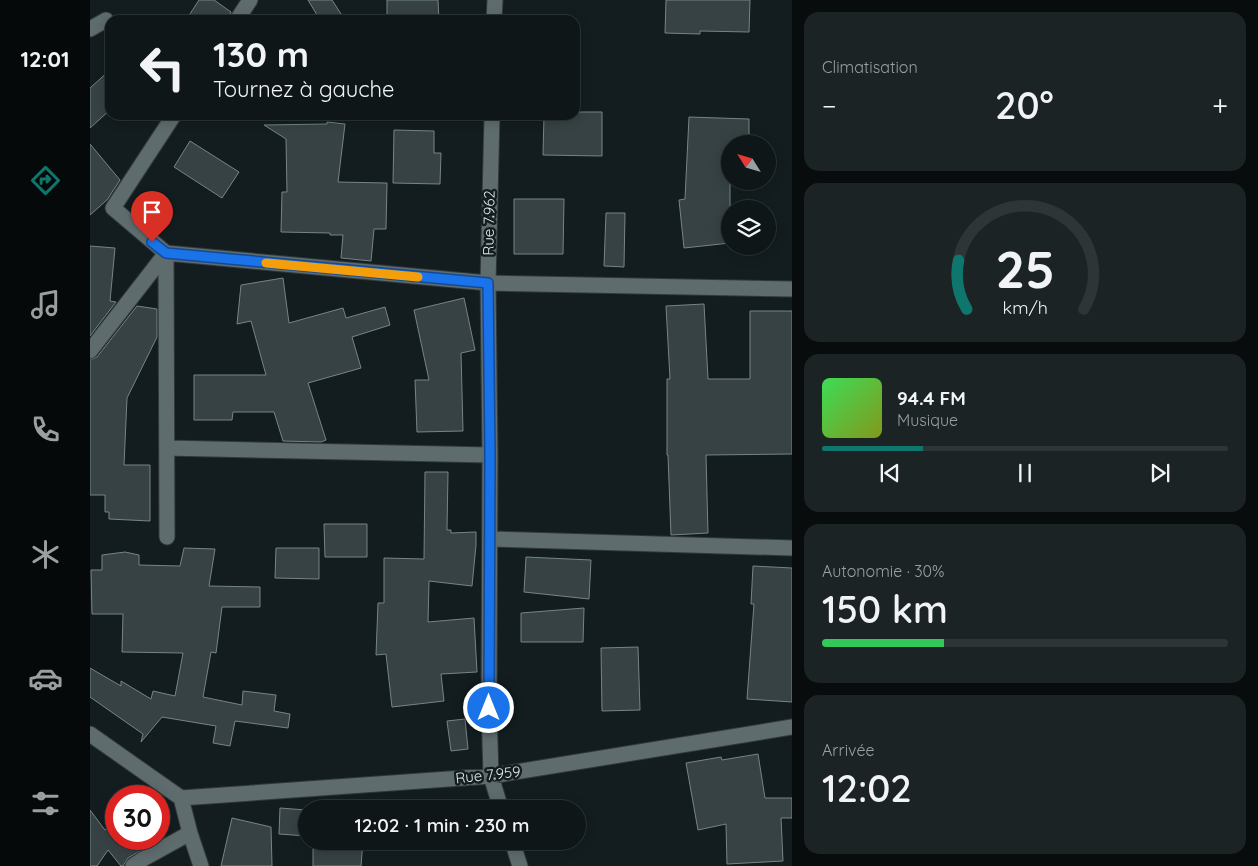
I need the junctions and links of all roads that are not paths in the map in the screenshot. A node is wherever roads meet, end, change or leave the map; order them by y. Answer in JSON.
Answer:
{"nodes":[{"id":1,"x":250,"y":0,"type":"edge"},
{"id":2,"x":495,"y":0,"type":"edge"},
{"id":3,"x":240,"y":15,"type":"edge"},
{"id":4,"x":494,"y":15,"type":"edge"},
{"id":5,"x":105,"y":21,"type":"edge"},
{"id":6,"x":90,"y":29,"type":"edge"},
{"id":7,"x":171,"y":120,"type":"edge"},
{"id":8,"x":492,"y":120,"type":"edge"},
{"id":9,"x":166,"y":253,"type":"junction"},
{"id":10,"x":488,"y":283,"type":"junction"},
{"id":11,"x":792,"y":289,"type":"edge"},
{"id":12,"x":90,"y":351,"type":"edge"},
{"id":13,"x":167,"y":448,"type":"junction"},
{"id":14,"x":490,"y":455,"type":"junction"},
{"id":15,"x":168,"y":537,"type":"dead end"},
{"id":16,"x":490,"y":539,"type":"junction"},
{"id":17,"x":792,"y":548,"type":"edge"},
{"id":18,"x":792,"y":727,"type":"edge"},
{"id":19,"x":90,"y":734,"type":"edge"},
{"id":20,"x":491,"y":776,"type":"junction"},
{"id":21,"x":181,"y":798,"type":"junction"},
{"id":22,"x":499,"y":800,"type":"edge"},
{"id":23,"x":190,"y":833,"type":"junction"},
{"id":24,"x":515,"y":850,"type":"edge"},
{"id":25,"x":133,"y":866,"type":"edge"},
{"id":26,"x":201,"y":866,"type":"edge"},
{"id":27,"x":520,"y":866,"type":"edge"}],
"edges":[{"from":1,"to":3,"type":"street"},
{"from":2,"to":4,"type":"street"},
{"from":5,"to":6,"type":"street"},
{"from":7,"to":9,"type":"street"},
{"from":8,"to":10,"type":"street","name":"Rue 7.962"},
{"from":9,"to":10,"type":"street"},
{"from":9,"to":12,"type":"street"},
{"from":9,"to":13,"type":"street"},
{"from":10,"to":11,"type":"street"},
{"from":10,"to":14,"type":"street","name":"Rue 7.962"},
{"from":13,"to":14,"type":"street"},
{"from":13,"to":15,"type":"street"},
{"from":14,"to":16,"type":"street","name":"Rue 7.962"},
{"from":16,"to":17,"type":"street"},
{"from":16,"to":20,"type":"street","name":"Rue 7.962"},
{"from":18,"to":20,"type":"street","name":"Rue 7.959"},
{"from":19,"to":21,"type":"street"},
{"from":20,"to":21,"type":"street","name":"Rue 7.959"},
{"from":20,"to":22,"type":"street","name":"Rue 7.962"},
{"from":21,"to":23,"type":"street"},
{"from":23,"to":25,"type":"street"},
{"from":23,"to":26,"type":"street"},
{"from":24,"to":27,"type":"street"}]}
